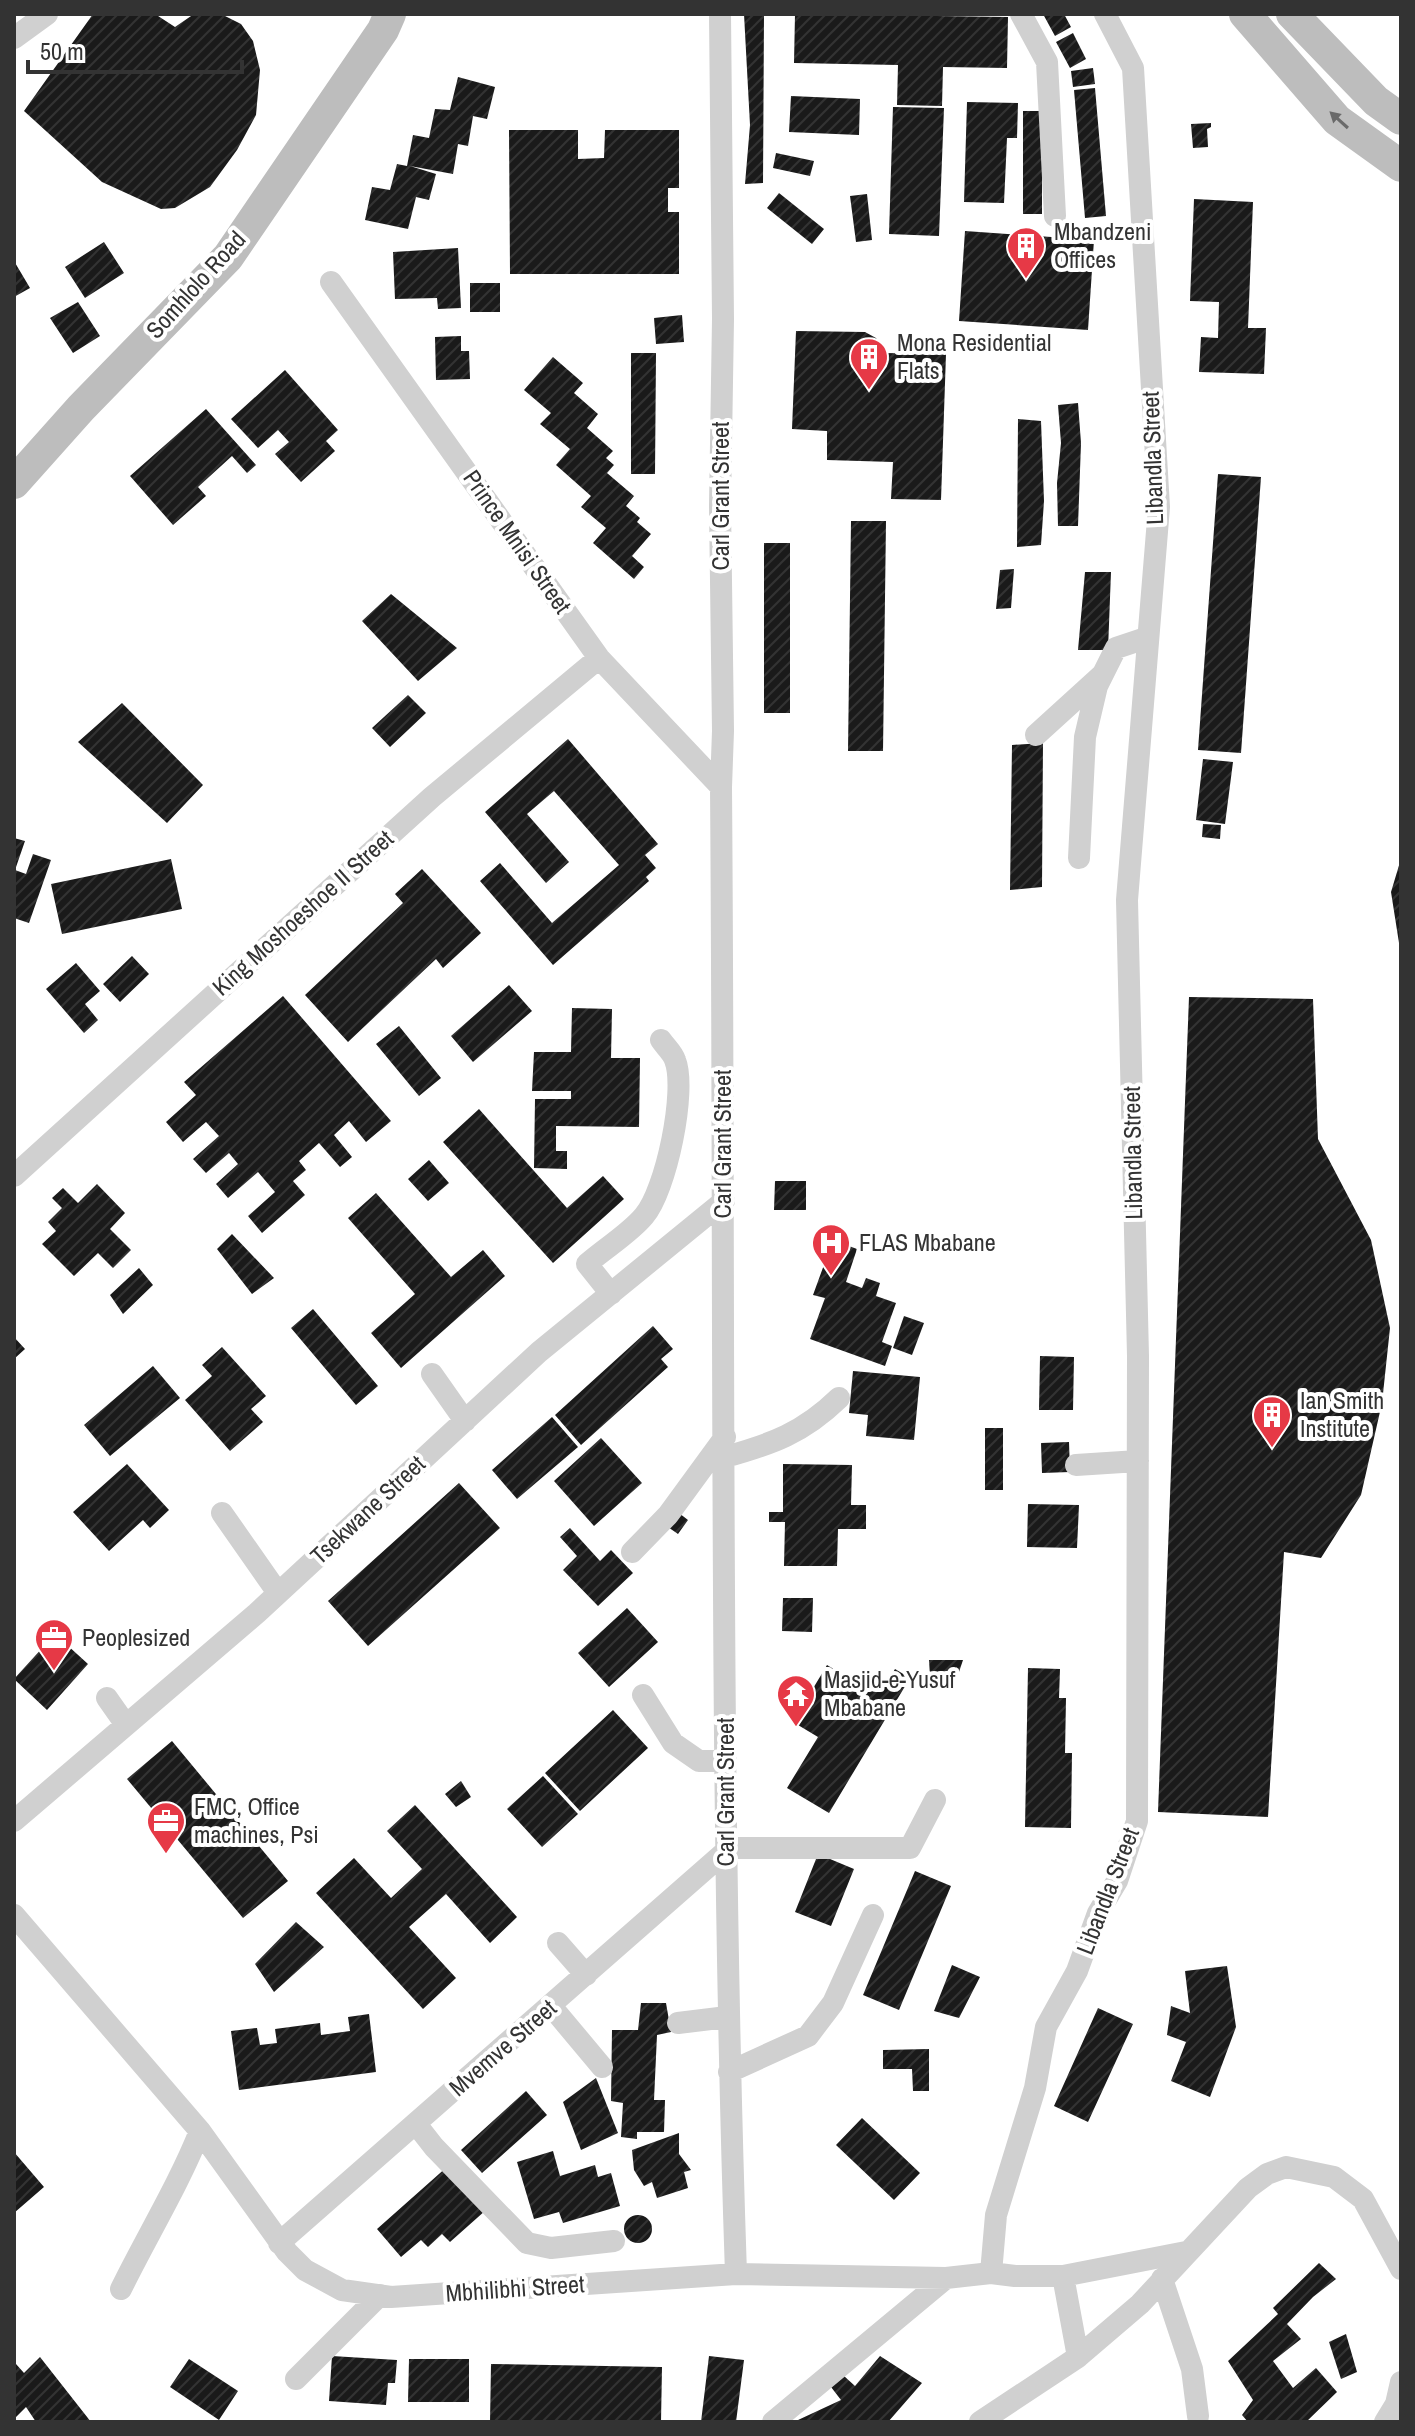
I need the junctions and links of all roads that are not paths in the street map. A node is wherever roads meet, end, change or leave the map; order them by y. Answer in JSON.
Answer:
{"nodes":[{"id":1,"x":47,"y":14,"type":"edge"},
{"id":2,"x":720,"y":14,"type":"edge"},
{"id":3,"x":1021,"y":14,"type":"edge"},
{"id":4,"x":1105,"y":14,"type":"edge"},
{"id":5,"x":1245,"y":14,"type":"edge"},
{"id":6,"x":1292,"y":14,"type":"edge"},
{"id":7,"x":392,"y":19,"type":"edge"},
{"id":8,"x":14,"y":38,"type":"edge"},
{"id":9,"x":1401,"y":119,"type":"edge"},
{"id":10,"x":1401,"y":166,"type":"edge"},
{"id":11,"x":1055,"y":216,"type":"dead end"},
{"id":12,"x":331,"y":282,"type":"dead end"},
{"id":13,"x":14,"y":483,"type":"edge"},
{"id":14,"x":1146,"y":638,"type":"junction"},
{"id":15,"x":599,"y":658,"type":"junction"},
{"id":16,"x":1103,"y":674,"type":"junction"},
{"id":17,"x":1036,"y":735,"type":"dead end"},
{"id":18,"x":721,"y":787,"type":"junction"},
{"id":19,"x":1079,"y":858,"type":"dead end"},
{"id":20,"x":661,"y":1040,"type":"dead end"},
{"id":21,"x":14,"y":1176,"type":"edge"},
{"id":22,"x":724,"y":1201,"type":"junction"},
{"id":23,"x":611,"y":1294,"type":"junction"},
{"id":24,"x":432,"y":1374,"type":"dead end"},
{"id":25,"x":839,"y":1398,"type":"dead end"},
{"id":26,"x":465,"y":1421,"type":"junction"},
{"id":27,"x":725,"y":1447,"type":"junction"},
{"id":28,"x":1138,"y":1461,"type":"junction"},
{"id":29,"x":1076,"y":1465,"type":"dead end"},
{"id":30,"x":222,"y":1513,"type":"dead end"},
{"id":31,"x":632,"y":1552,"type":"dead end"},
{"id":32,"x":278,"y":1593,"type":"junction"},
{"id":33,"x":643,"y":1695,"type":"dead end"},
{"id":34,"x":107,"y":1698,"type":"dead end"},
{"id":35,"x":126,"y":1725,"type":"junction"},
{"id":36,"x":726,"y":1761,"type":"junction"},
{"id":37,"x":935,"y":1800,"type":"dead end"},
{"id":38,"x":14,"y":1821,"type":"edge"},
{"id":39,"x":726,"y":1850,"type":"junction"},
{"id":40,"x":14,"y":1915,"type":"edge"},
{"id":41,"x":873,"y":1915,"type":"dead end"},
{"id":42,"x":558,"y":1943,"type":"dead end"},
{"id":43,"x":586,"y":1975,"type":"junction"},
{"id":44,"x":551,"y":2006,"type":"junction"},
{"id":45,"x":727,"y":2017,"type":"junction"},
{"id":46,"x":678,"y":2023,"type":"dead end"},
{"id":47,"x":602,"y":2067,"type":"dead end"},
{"id":48,"x":729,"y":2072,"type":"junction"},
{"id":49,"x":416,"y":2124,"type":"junction"},
{"id":50,"x":200,"y":2131,"type":"junction"},
{"id":51,"x":614,"y":2241,"type":"dead end"},
{"id":52,"x":279,"y":2243,"type":"junction"},
{"id":53,"x":1186,"y":2252,"type":"junction"},
{"id":54,"x":1401,"y":2269,"type":"edge"},
{"id":55,"x":991,"y":2273,"type":"junction"},
{"id":56,"x":736,"y":2274,"type":"junction"},
{"id":57,"x":1063,"y":2276,"type":"junction"},
{"id":58,"x":946,"y":2278,"type":"junction"},
{"id":59,"x":1162,"y":2279,"type":"junction"},
{"id":60,"x":121,"y":2289,"type":"dead end"},
{"id":61,"x":380,"y":2295,"type":"junction"},
{"id":62,"x":1078,"y":2357,"type":"junction"},
{"id":63,"x":296,"y":2379,"type":"dead end"},
{"id":64,"x":1401,"y":2382,"type":"edge"},
{"id":65,"x":1198,"y":2416,"type":"dead end"},
{"id":66,"x":773,"y":2422,"type":"edge"},
{"id":67,"x":980,"y":2422,"type":"edge"},
{"id":68,"x":1385,"y":2422,"type":"edge"}],
"edges":[{"from":1,"to":8,"type":"street"},
{"from":2,"to":18,"type":"street","name":"Carl Grant Street"},
{"from":3,"to":11,"type":"street"},
{"from":4,"to":14,"type":"street","name":"Libandla Street"},
{"from":10,"to":5,"type":"main road","one_way":true},
{"from":6,"to":9,"type":"main road"},
{"from":7,"to":13,"type":"main road","name":"Somhlolo Road"},
{"from":12,"to":15,"type":"street","name":"Prince Mnisi Street"},
{"from":14,"to":16,"type":"street"},
{"from":14,"to":28,"type":"street","name":"Libandla Street"},
{"from":15,"to":18,"type":"street","name":"Prince Mnisi Street"},
{"from":15,"to":21,"type":"street","name":"King Moshoeshoe II Street"},
{"from":16,"to":17,"type":"street"},
{"from":16,"to":19,"type":"street"},
{"from":18,"to":22,"type":"street","name":"Carl Grant Street"},
{"from":20,"to":23,"type":"street"},
{"from":22,"to":23,"type":"street","name":"Tsekwane Street"},
{"from":22,"to":27,"type":"street","name":"Carl Grant Street"},
{"from":23,"to":26,"type":"street","name":"Tsekwane Street"},
{"from":24,"to":26,"type":"street"},
{"from":25,"to":27,"type":"street"},
{"from":26,"to":32,"type":"street","name":"Tsekwane Street"},
{"from":27,"to":31,"type":"street"},
{"from":27,"to":36,"type":"street","name":"Carl Grant Street"},
{"from":28,"to":29,"type":"street"},
{"from":28,"to":55,"type":"street","name":"Libandla Street"},
{"from":30,"to":32,"type":"street"},
{"from":32,"to":35,"type":"street","name":"Tsekwane Street"},
{"from":33,"to":36,"type":"street"},
{"from":34,"to":35,"type":"street"},
{"from":35,"to":38,"type":"street","name":"Tsekwane Street"},
{"from":36,"to":39,"type":"street","name":"Carl Grant Street"},
{"from":37,"to":39,"type":"street"},
{"from":39,"to":43,"type":"street","name":"Mvemve Street"},
{"from":39,"to":45,"type":"street","name":"Carl Grant Street"},
{"from":40,"to":50,"type":"street","name":"Mbhilibhi Street"},
{"from":41,"to":48,"type":"street"},
{"from":42,"to":43,"type":"street"},
{"from":43,"to":44,"type":"street","name":"Mvemve Street"},
{"from":44,"to":47,"type":"street"},
{"from":44,"to":49,"type":"street","name":"Mvemve Street"},
{"from":45,"to":46,"type":"street"},
{"from":45,"to":48,"type":"street","name":"Carl Grant Street"},
{"from":48,"to":56,"type":"street","name":"Carl Grant Street"},
{"from":49,"to":51,"type":"street"},
{"from":49,"to":52,"type":"street","name":"Mvemve Street"},
{"from":50,"to":52,"type":"street","name":"Mbhilibhi Street"},
{"from":50,"to":60,"type":"street"},
{"from":52,"to":61,"type":"street","name":"Mbhilibhi Street"},
{"from":53,"to":54,"type":"street"},
{"from":53,"to":57,"type":"street","name":"Mbhilibhi Street"},
{"from":53,"to":59,"type":"street"},
{"from":55,"to":57,"type":"street","name":"Mbhilibhi Street"},
{"from":55,"to":58,"type":"street","name":"Mbhilibhi Street"},
{"from":56,"to":58,"type":"street","name":"Mbhilibhi Street"},
{"from":56,"to":61,"type":"street","name":"Mbhilibhi Street"},
{"from":57,"to":62,"type":"street"},
{"from":58,"to":66,"type":"street"},
{"from":59,"to":62,"type":"street"},
{"from":59,"to":65,"type":"street"},
{"from":61,"to":63,"type":"street"},
{"from":62,"to":67,"type":"street"},
{"from":64,"to":68,"type":"street"}]}
